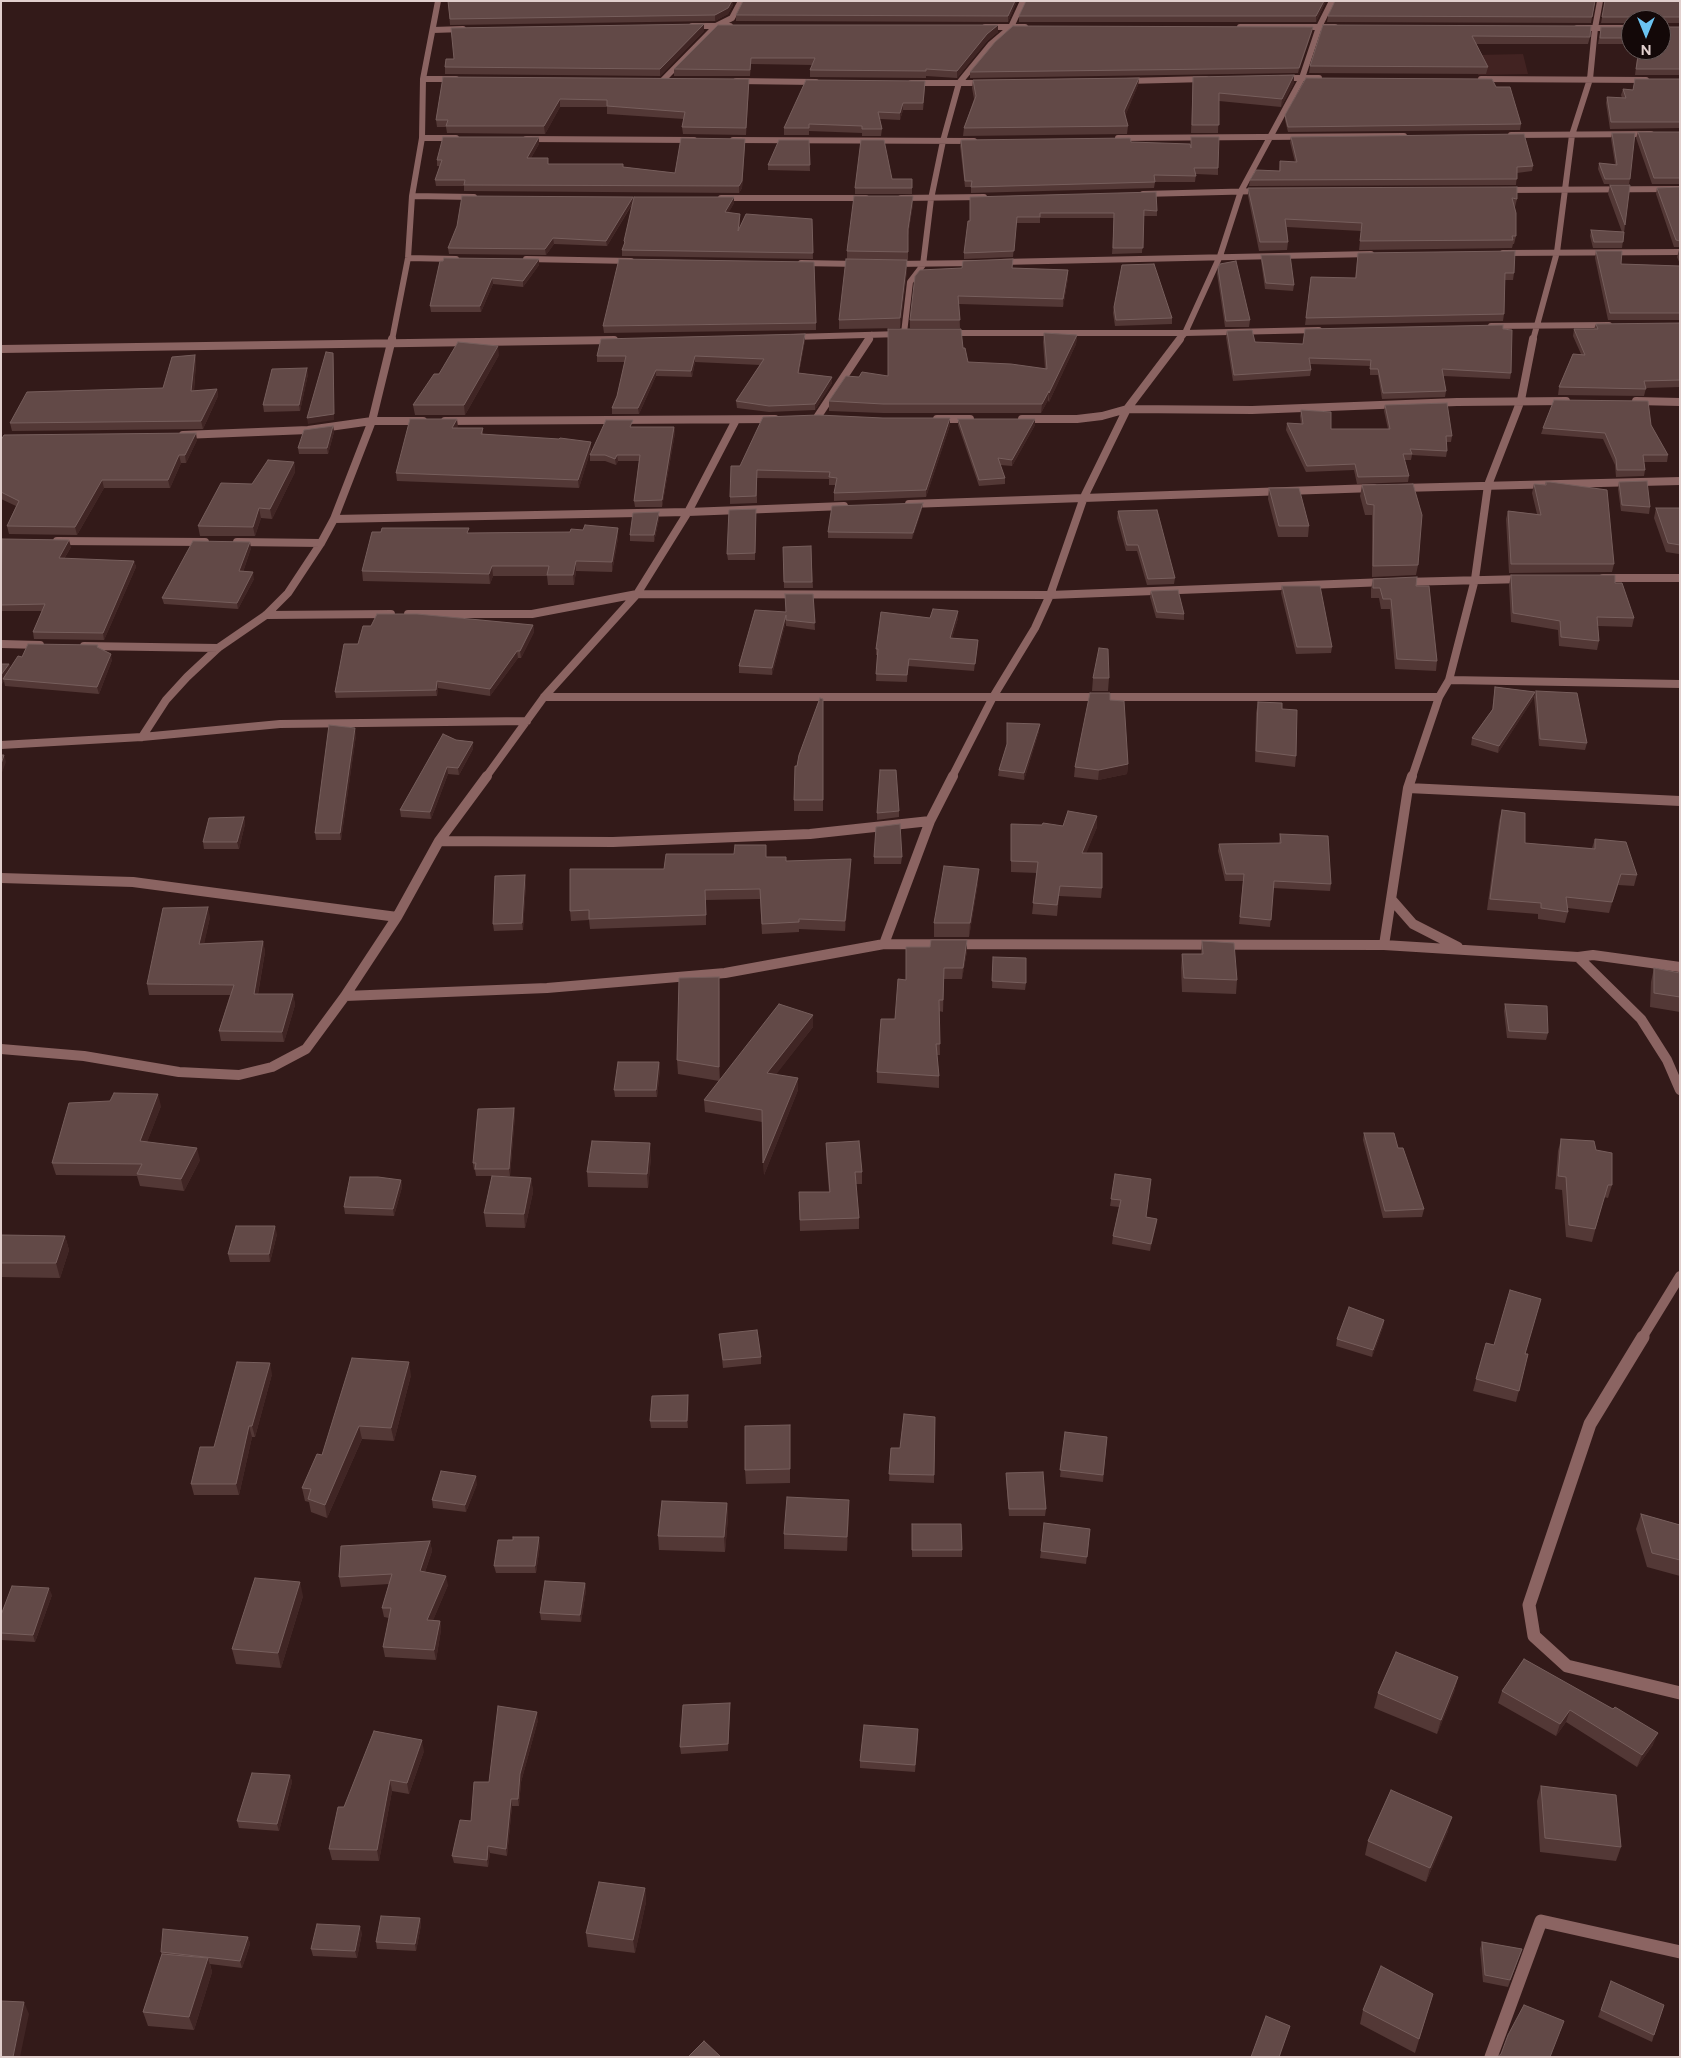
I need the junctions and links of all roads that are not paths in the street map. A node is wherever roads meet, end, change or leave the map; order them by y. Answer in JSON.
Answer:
{"nodes":[{"id":1,"x":438,"y":1,"type":"edge"},
{"id":2,"x":741,"y":1,"type":"edge"},
{"id":3,"x":1023,"y":1,"type":"edge"},
{"id":4,"x":1332,"y":1,"type":"edge"},
{"id":5,"x":1600,"y":1,"type":"edge"},
{"id":6,"x":686,"y":26,"type":"edge"},
{"id":7,"x":716,"y":26,"type":"junction"},
{"id":8,"x":736,"y":26,"type":"edge"},
{"id":9,"x":982,"y":27,"type":"edge"},
{"id":10,"x":1011,"y":27,"type":"junction"},
{"id":11,"x":1031,"y":27,"type":"edge"},
{"id":12,"x":1230,"y":27,"type":"edge"},
{"id":13,"x":1319,"y":27,"type":"junction"},
{"id":14,"x":1339,"y":27,"type":"edge"},
{"id":15,"x":1565,"y":28,"type":"edge"},
{"id":16,"x":1595,"y":28,"type":"junction"},
{"id":17,"x":1621,"y":28,"type":"edge"},
{"id":18,"x":472,"y":29,"type":"edge"},
{"id":19,"x":432,"y":30,"type":"junction"},
{"id":20,"x":1273,"y":78,"type":"edge"},
{"id":21,"x":1302,"y":78,"type":"junction"},
{"id":22,"x":1331,"y":78,"type":"edge"},
{"id":23,"x":423,"y":79,"type":"junction"},
{"id":24,"x":463,"y":79,"type":"edge"},
{"id":25,"x":1214,"y":79,"type":"edge"},
{"id":26,"x":1476,"y":79,"type":"edge"},
{"id":27,"x":1590,"y":79,"type":"junction"},
{"id":28,"x":653,"y":80,"type":"edge"},
{"id":29,"x":663,"y":80,"type":"junction"},
{"id":30,"x":673,"y":80,"type":"edge"},
{"id":31,"x":1650,"y":80,"type":"edge"},
{"id":32,"x":732,"y":81,"type":"edge"},
{"id":33,"x":1116,"y":81,"type":"edge"},
{"id":34,"x":821,"y":82,"type":"edge"},
{"id":35,"x":900,"y":83,"type":"edge"},
{"id":36,"x":959,"y":83,"type":"junction"},
{"id":37,"x":988,"y":83,"type":"edge"},
{"id":38,"x":1660,"y":134,"type":"edge"},
{"id":39,"x":1503,"y":135,"type":"edge"},
{"id":40,"x":1572,"y":135,"type":"junction"},
{"id":41,"x":1269,"y":136,"type":"junction"},
{"id":42,"x":1416,"y":136,"type":"edge"},
{"id":43,"x":422,"y":138,"type":"junction"},
{"id":44,"x":461,"y":138,"type":"edge"},
{"id":45,"x":520,"y":139,"type":"edge"},
{"id":46,"x":1111,"y":139,"type":"edge"},
{"id":47,"x":697,"y":140,"type":"edge"},
{"id":48,"x":727,"y":140,"type":"edge"},
{"id":49,"x":943,"y":141,"type":"junction"},
{"id":50,"x":983,"y":141,"type":"edge"},
{"id":51,"x":1680,"y":189,"type":"edge"},
{"id":52,"x":1497,"y":190,"type":"edge"},
{"id":53,"x":1566,"y":190,"type":"junction"},
{"id":54,"x":1241,"y":191,"type":"junction"},
{"id":55,"x":1271,"y":191,"type":"edge"},
{"id":56,"x":1135,"y":194,"type":"edge"},
{"id":57,"x":412,"y":196,"type":"junction"},
{"id":58,"x":482,"y":197,"type":"edge"},
{"id":59,"x":989,"y":197,"type":"edge"},
{"id":60,"x":711,"y":198,"type":"edge"},
{"id":61,"x":871,"y":198,"type":"edge"},
{"id":62,"x":891,"y":198,"type":"edge"},
{"id":63,"x":931,"y":198,"type":"junction"},
{"id":64,"x":1557,"y":252,"type":"junction"},
{"id":65,"x":1680,"y":252,"type":"edge"},
{"id":66,"x":1498,"y":253,"type":"edge"},
{"id":67,"x":1379,"y":254,"type":"edge"},
{"id":68,"x":1220,"y":256,"type":"junction"},
{"id":69,"x":408,"y":258,"type":"junction"},
{"id":70,"x":468,"y":259,"type":"edge"},
{"id":71,"x":517,"y":259,"type":"edge"},
{"id":72,"x":636,"y":261,"type":"edge"},
{"id":73,"x":794,"y":263,"type":"edge"},
{"id":74,"x":982,"y":263,"type":"edge"},
{"id":75,"x":992,"y":263,"type":"edge"},
{"id":76,"x":864,"y":264,"type":"edge"},
{"id":77,"x":883,"y":264,"type":"edge"},
{"id":78,"x":923,"y":265,"type":"junction"},
{"id":79,"x":1536,"y":325,"type":"junction"},
{"id":80,"x":1613,"y":325,"type":"edge"},
{"id":81,"x":1487,"y":326,"type":"edge"},
{"id":82,"x":1331,"y":330,"type":"edge"},
{"id":83,"x":943,"y":333,"type":"edge"},
{"id":84,"x":1185,"y":333,"type":"junction"},
{"id":85,"x":904,"y":334,"type":"junction"},
{"id":86,"x":914,"y":334,"type":"edge"},
{"id":87,"x":872,"y":335,"type":"junction"},
{"id":88,"x":784,"y":337,"type":"edge"},
{"id":89,"x":626,"y":340,"type":"edge"},
{"id":90,"x":390,"y":344,"type":"junction"},
{"id":91,"x":1,"y":349,"type":"edge"},
{"id":92,"x":1521,"y":400,"type":"junction"},
{"id":93,"x":1570,"y":401,"type":"edge"},
{"id":94,"x":1630,"y":401,"type":"edge"},
{"id":95,"x":1680,"y":402,"type":"edge"},
{"id":96,"x":1128,"y":409,"type":"junction"},
{"id":97,"x":818,"y":416,"type":"junction"},
{"id":98,"x":809,"y":417,"type":"edge"},
{"id":99,"x":828,"y":417,"type":"edge"},
{"id":100,"x":782,"y":418,"type":"edge"},
{"id":101,"x":932,"y":419,"type":"edge"},
{"id":102,"x":980,"y":419,"type":"edge"},
{"id":103,"x":1009,"y":419,"type":"edge"},
{"id":104,"x":736,"y":420,"type":"junction"},
{"id":105,"x":372,"y":421,"type":"junction"},
{"id":106,"x":431,"y":421,"type":"edge"},
{"id":107,"x":441,"y":421,"type":"edge"},
{"id":108,"x":171,"y":435,"type":"edge"},
{"id":109,"x":1680,"y":481,"type":"edge"},
{"id":110,"x":1488,"y":485,"type":"junction"},
{"id":111,"x":1380,"y":488,"type":"edge"},
{"id":112,"x":1390,"y":488,"type":"edge"},
{"id":113,"x":1084,"y":497,"type":"junction"},
{"id":114,"x":896,"y":504,"type":"edge"},
{"id":115,"x":856,"y":506,"type":"edge"},
{"id":116,"x":688,"y":512,"type":"junction"},
{"id":117,"x":334,"y":519,"type":"junction"},
{"id":118,"x":51,"y":541,"type":"edge"},
{"id":119,"x":211,"y":542,"type":"edge"},
{"id":120,"x":231,"y":542,"type":"edge"},
{"id":121,"x":321,"y":543,"type":"junction"},
{"id":122,"x":1592,"y":578,"type":"edge"},
{"id":123,"x":1680,"y":578,"type":"edge"},
{"id":124,"x":1475,"y":579,"type":"junction"},
{"id":125,"x":1534,"y":579,"type":"edge"},
{"id":126,"x":637,"y":594,"type":"junction"},
{"id":127,"x":1050,"y":595,"type":"junction"},
{"id":128,"x":266,"y":615,"type":"junction"},
{"id":129,"x":1,"y":644,"type":"edge"},
{"id":130,"x":51,"y":645,"type":"edge"},
{"id":131,"x":70,"y":645,"type":"edge"},
{"id":132,"x":218,"y":648,"type":"junction"},
{"id":133,"x":1448,"y":680,"type":"junction"},
{"id":134,"x":1680,"y":684,"type":"edge"},
{"id":135,"x":544,"y":697,"type":"junction"},
{"id":136,"x":993,"y":697,"type":"junction"},
{"id":137,"x":1439,"y":697,"type":"junction"},
{"id":138,"x":528,"y":721,"type":"junction"},
{"id":139,"x":142,"y":737,"type":"junction"},
{"id":140,"x":1,"y":745,"type":"edge"},
{"id":141,"x":1408,"y":788,"type":"junction"},
{"id":142,"x":1680,"y":801,"type":"edge"},
{"id":143,"x":930,"y":821,"type":"junction"},
{"id":144,"x":439,"y":841,"type":"junction"},
{"id":145,"x":1,"y":878,"type":"edge"},
{"id":146,"x":1392,"y":900,"type":"junction"},
{"id":147,"x":396,"y":917,"type":"junction"},
{"id":148,"x":884,"y":944,"type":"junction"},
{"id":149,"x":1384,"y":945,"type":"junction"},
{"id":150,"x":1461,"y":949,"type":"junction"},
{"id":151,"x":1578,"y":957,"type":"junction"},
{"id":152,"x":1680,"y":967,"type":"edge"},
{"id":153,"x":345,"y":996,"type":"junction"},
{"id":154,"x":1,"y":1049,"type":"edge"},
{"id":155,"x":1680,"y":1090,"type":"edge"},
{"id":156,"x":1680,"y":1276,"type":"edge"},
{"id":157,"x":1680,"y":1693,"type":"edge"},
{"id":158,"x":1680,"y":1952,"type":"edge"},
{"id":159,"x":1490,"y":2057,"type":"edge"}],
"edges":[{"from":1,"to":19,"type":"street"},
{"from":2,"to":7,"type":"street"},
{"from":3,"to":10,"type":"street"},
{"from":4,"to":13,"type":"street"},
{"from":5,"to":16,"type":"street"},
{"from":6,"to":7,"type":"street"},
{"from":7,"to":8,"type":"street"},
{"from":7,"to":29,"type":"street"},
{"from":9,"to":10,"type":"street"},
{"from":10,"to":11,"type":"street"},
{"from":10,"to":36,"type":"street"},
{"from":12,"to":13,"type":"street"},
{"from":13,"to":14,"type":"street"},
{"from":13,"to":21,"type":"street"},
{"from":15,"to":16,"type":"street"},
{"from":16,"to":17,"type":"street"},
{"from":16,"to":27,"type":"street"},
{"from":18,"to":19,"type":"street"},
{"from":19,"to":23,"type":"street"},
{"from":20,"to":21,"type":"street"},
{"from":21,"to":22,"type":"street"},
{"from":21,"to":41,"type":"street"},
{"from":23,"to":24,"type":"street"},
{"from":23,"to":43,"type":"street"},
{"from":25,"to":33,"type":"street"},
{"from":26,"to":27,"type":"street"},
{"from":27,"to":31,"type":"street"},
{"from":27,"to":40,"type":"street"},
{"from":28,"to":29,"type":"street"},
{"from":29,"to":30,"type":"street"},
{"from":32,"to":34,"type":"street"},
{"from":35,"to":36,"type":"street"},
{"from":36,"to":37,"type":"street"},
{"from":36,"to":49,"type":"street"},
{"from":38,"to":40,"type":"street"},
{"from":39,"to":40,"type":"street"},
{"from":40,"to":53,"type":"street"},
{"from":41,"to":42,"type":"street"},
{"from":41,"to":46,"type":"street"},
{"from":41,"to":54,"type":"street"},
{"from":43,"to":44,"type":"street"},
{"from":43,"to":57,"type":"street"},
{"from":45,"to":47,"type":"street"},
{"from":48,"to":49,"type":"street"},
{"from":49,"to":50,"type":"street"},
{"from":49,"to":63,"type":"street"},
{"from":51,"to":53,"type":"street"},
{"from":52,"to":53,"type":"street"},
{"from":53,"to":64,"type":"street"},
{"from":54,"to":55,"type":"street"},
{"from":54,"to":56,"type":"street"},
{"from":54,"to":68,"type":"street"},
{"from":57,"to":58,"type":"street"},
{"from":57,"to":69,"type":"street"},
{"from":59,"to":63,"type":"street"},
{"from":60,"to":61,"type":"street"},
{"from":62,"to":63,"type":"street"},
{"from":63,"to":78,"type":"street"},
{"from":64,"to":65,"type":"street"},
{"from":64,"to":66,"type":"street"},
{"from":64,"to":79,"type":"street"},
{"from":67,"to":68,"type":"street"},
{"from":68,"to":75,"type":"street"},
{"from":68,"to":84,"type":"street"},
{"from":69,"to":70,"type":"street"},
{"from":69,"to":90,"type":"street"},
{"from":71,"to":72,"type":"street"},
{"from":73,"to":76,"type":"street"},
{"from":74,"to":78,"type":"street"},
{"from":77,"to":78,"type":"street"},
{"from":78,"to":85,"type":"street"},
{"from":79,"to":80,"type":"street"},
{"from":79,"to":81,"type":"street"},
{"from":79,"to":92,"type":"street"},
{"from":82,"to":84,"type":"street"},
{"from":83,"to":84,"type":"street"},
{"from":84,"to":96,"type":"street"},
{"from":85,"to":86,"type":"street"},
{"from":85,"to":87,"type":"street"},
{"from":87,"to":88,"type":"street"},
{"from":87,"to":97,"type":"street"},
{"from":89,"to":90,"type":"street"},
{"from":90,"to":91,"type":"street"},
{"from":90,"to":105,"type":"street"},
{"from":92,"to":93,"type":"street"},
{"from":92,"to":96,"type":"street"},
{"from":92,"to":110,"type":"street"},
{"from":94,"to":95,"type":"street"},
{"from":96,"to":103,"type":"street"},
{"from":96,"to":113,"type":"street"},
{"from":97,"to":98,"type":"street"},
{"from":97,"to":99,"type":"street"},
{"from":100,"to":104,"type":"street"},
{"from":101,"to":102,"type":"street"},
{"from":104,"to":107,"type":"street"},
{"from":104,"to":116,"type":"street"},
{"from":105,"to":106,"type":"street"},
{"from":105,"to":108,"type":"street"},
{"from":105,"to":117,"type":"street"},
{"from":109,"to":110,"type":"street"},
{"from":110,"to":112,"type":"street"},
{"from":110,"to":124,"type":"street"},
{"from":111,"to":113,"type":"street"},
{"from":113,"to":114,"type":"street"},
{"from":113,"to":127,"type":"street"},
{"from":115,"to":116,"type":"street"},
{"from":116,"to":117,"type":"street"},
{"from":116,"to":126,"type":"street"},
{"from":117,"to":121,"type":"street"},
{"from":118,"to":119,"type":"street"},
{"from":120,"to":121,"type":"street"},
{"from":121,"to":128,"type":"street"},
{"from":122,"to":123,"type":"street"},
{"from":124,"to":125,"type":"street"},
{"from":124,"to":127,"type":"street"},
{"from":124,"to":133,"type":"street"},
{"from":126,"to":127,"type":"street"},
{"from":126,"to":128,"type":"street"},
{"from":126,"to":135,"type":"street"},
{"from":127,"to":136,"type":"street"},
{"from":128,"to":132,"type":"street"},
{"from":129,"to":130,"type":"street"},
{"from":131,"to":132,"type":"street"},
{"from":132,"to":139,"type":"street"},
{"from":133,"to":134,"type":"street"},
{"from":133,"to":137,"type":"street"},
{"from":135,"to":136,"type":"street"},
{"from":135,"to":138,"type":"street"},
{"from":136,"to":137,"type":"street"},
{"from":136,"to":143,"type":"street"},
{"from":137,"to":141,"type":"street"},
{"from":138,"to":139,"type":"street"},
{"from":138,"to":144,"type":"street"},
{"from":139,"to":140,"type":"street"},
{"from":141,"to":142,"type":"street"},
{"from":141,"to":146,"type":"street"},
{"from":143,"to":144,"type":"street"},
{"from":143,"to":148,"type":"street"},
{"from":144,"to":147,"type":"street"},
{"from":145,"to":147,"type":"street"},
{"from":146,"to":149,"type":"street"},
{"from":146,"to":150,"type":"street"},
{"from":147,"to":153,"type":"street"},
{"from":148,"to":149,"type":"street"},
{"from":148,"to":153,"type":"street"},
{"from":149,"to":150,"type":"street"},
{"from":150,"to":151,"type":"street"},
{"from":151,"to":152,"type":"street"},
{"from":151,"to":155,"type":"street"},
{"from":153,"to":154,"type":"street"},
{"from":156,"to":157,"type":"street"},
{"from":158,"to":159,"type":"street"}]}
